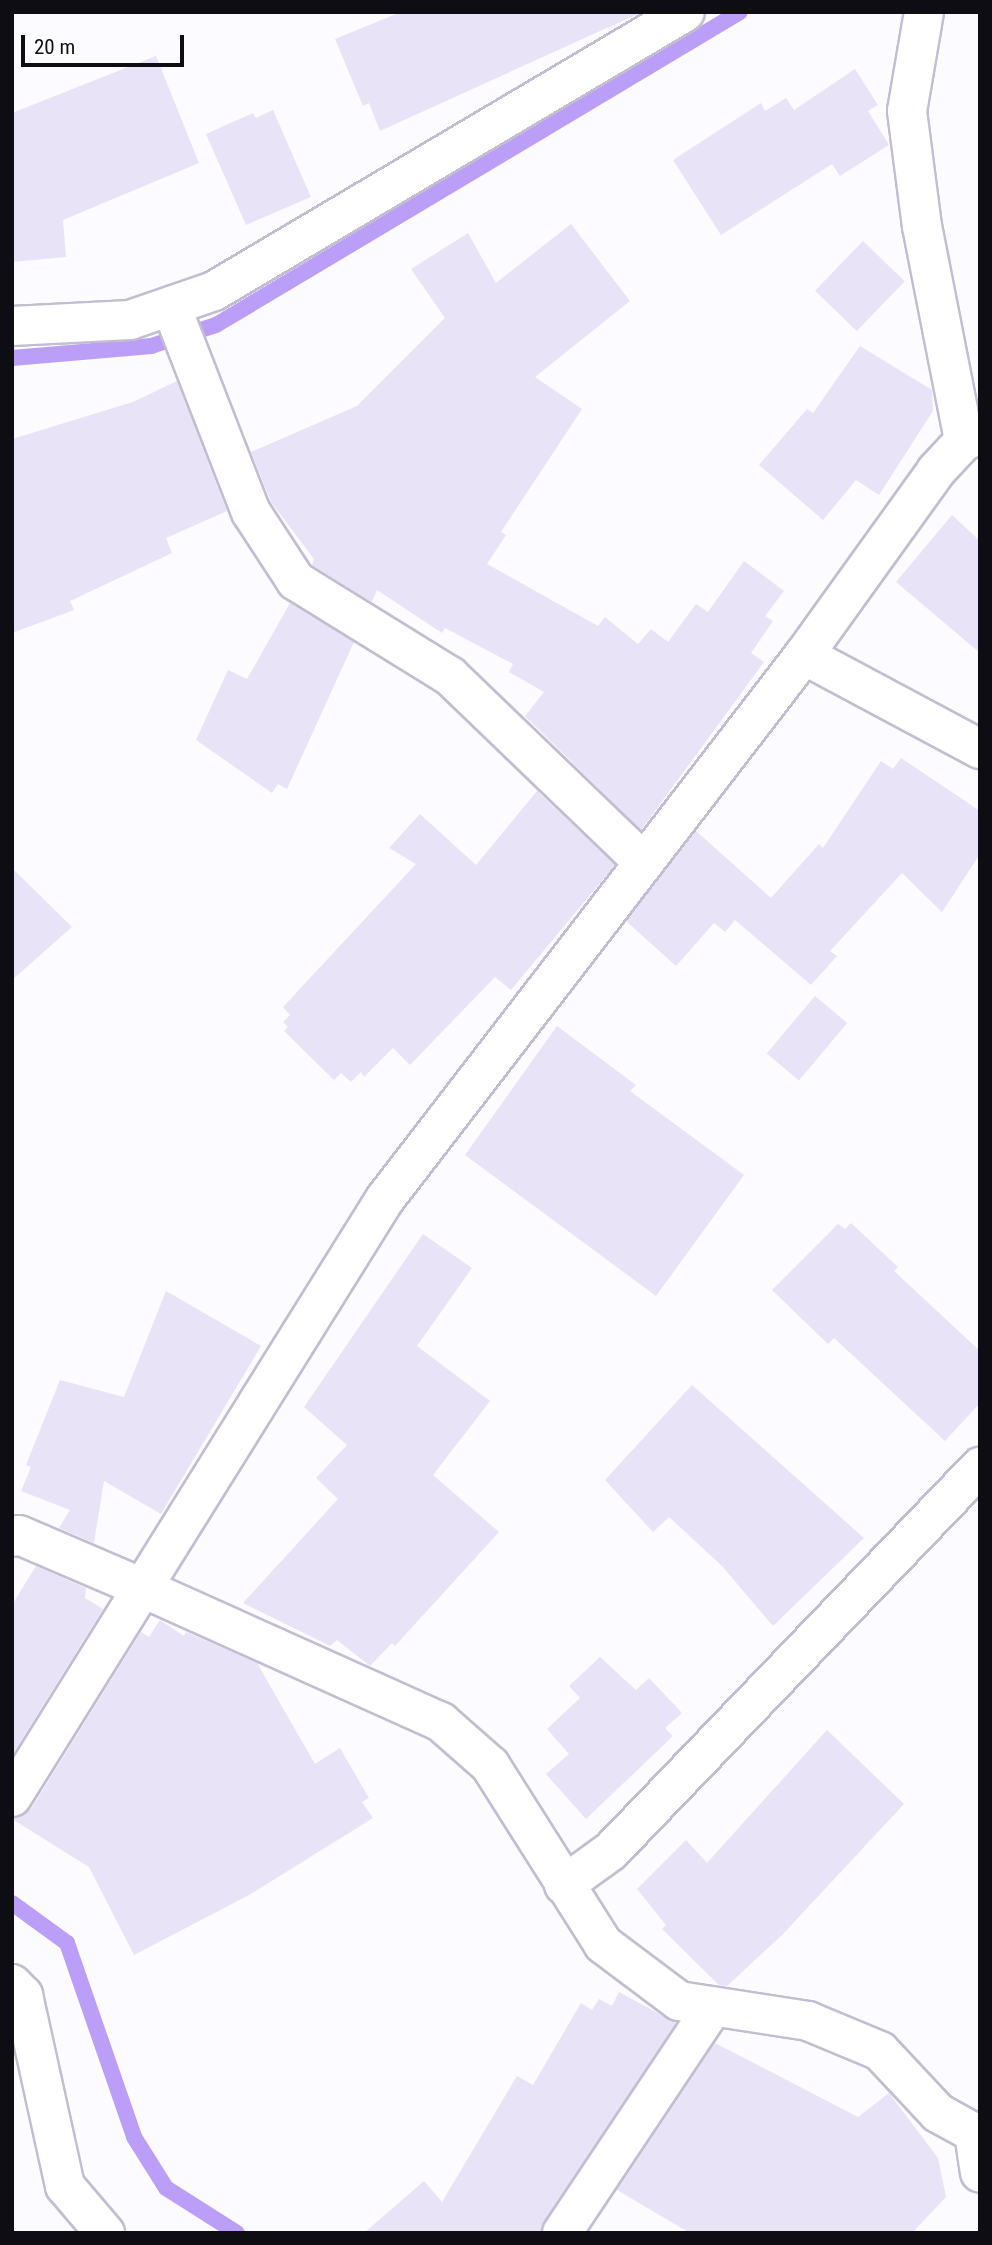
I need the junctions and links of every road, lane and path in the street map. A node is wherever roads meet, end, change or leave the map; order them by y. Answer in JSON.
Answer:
{"nodes":[{"id":1,"x":685,"y":12,"type":"edge"},
{"id":2,"x":924,"y":12,"type":"edge"},
{"id":3,"x":171,"y":306,"type":"junction"},
{"id":4,"x":12,"y":326,"type":"edge"},
{"id":5,"x":972,"y":438,"type":"edge"},
{"id":6,"x":804,"y":655,"type":"junction"},
{"id":7,"x":980,"y":749,"type":"edge"},
{"id":8,"x":644,"y":863,"type":"junction"},
{"id":9,"x":980,"y":1467,"type":"edge"},
{"id":10,"x":12,"y":1537,"type":"edge"},
{"id":11,"x":145,"y":1590,"type":"junction"},
{"id":12,"x":12,"y":1797,"type":"edge"},
{"id":13,"x":564,"y":1885,"type":"junction"},
{"id":14,"x":12,"y":1984,"type":"edge"},
{"id":15,"x":713,"y":2007,"type":"junction"},
{"id":16,"x":977,"y":2135,"type":"edge"},
{"id":17,"x":980,"y":2173,"type":"edge"},
{"id":18,"x":105,"y":2233,"type":"edge"},
{"id":19,"x":562,"y":2233,"type":"edge"}],
"edges":[{"from":1,"to":3,"type":"street"},
{"from":2,"to":5,"type":"street"},
{"from":3,"to":4,"type":"street"},
{"from":3,"to":8,"type":"street"},
{"from":5,"to":6,"type":"street"},
{"from":6,"to":7,"type":"street"},
{"from":6,"to":8,"type":"street"},
{"from":8,"to":11,"type":"street"},
{"from":9,"to":13,"type":"street"},
{"from":10,"to":11,"type":"street"},
{"from":11,"to":12,"type":"street"},
{"from":11,"to":13,"type":"street"},
{"from":13,"to":15,"type":"street"},
{"from":14,"to":18,"type":"street"},
{"from":15,"to":16,"type":"street"},
{"from":15,"to":19,"type":"street"},
{"from":16,"to":17,"type":"street"}]}
